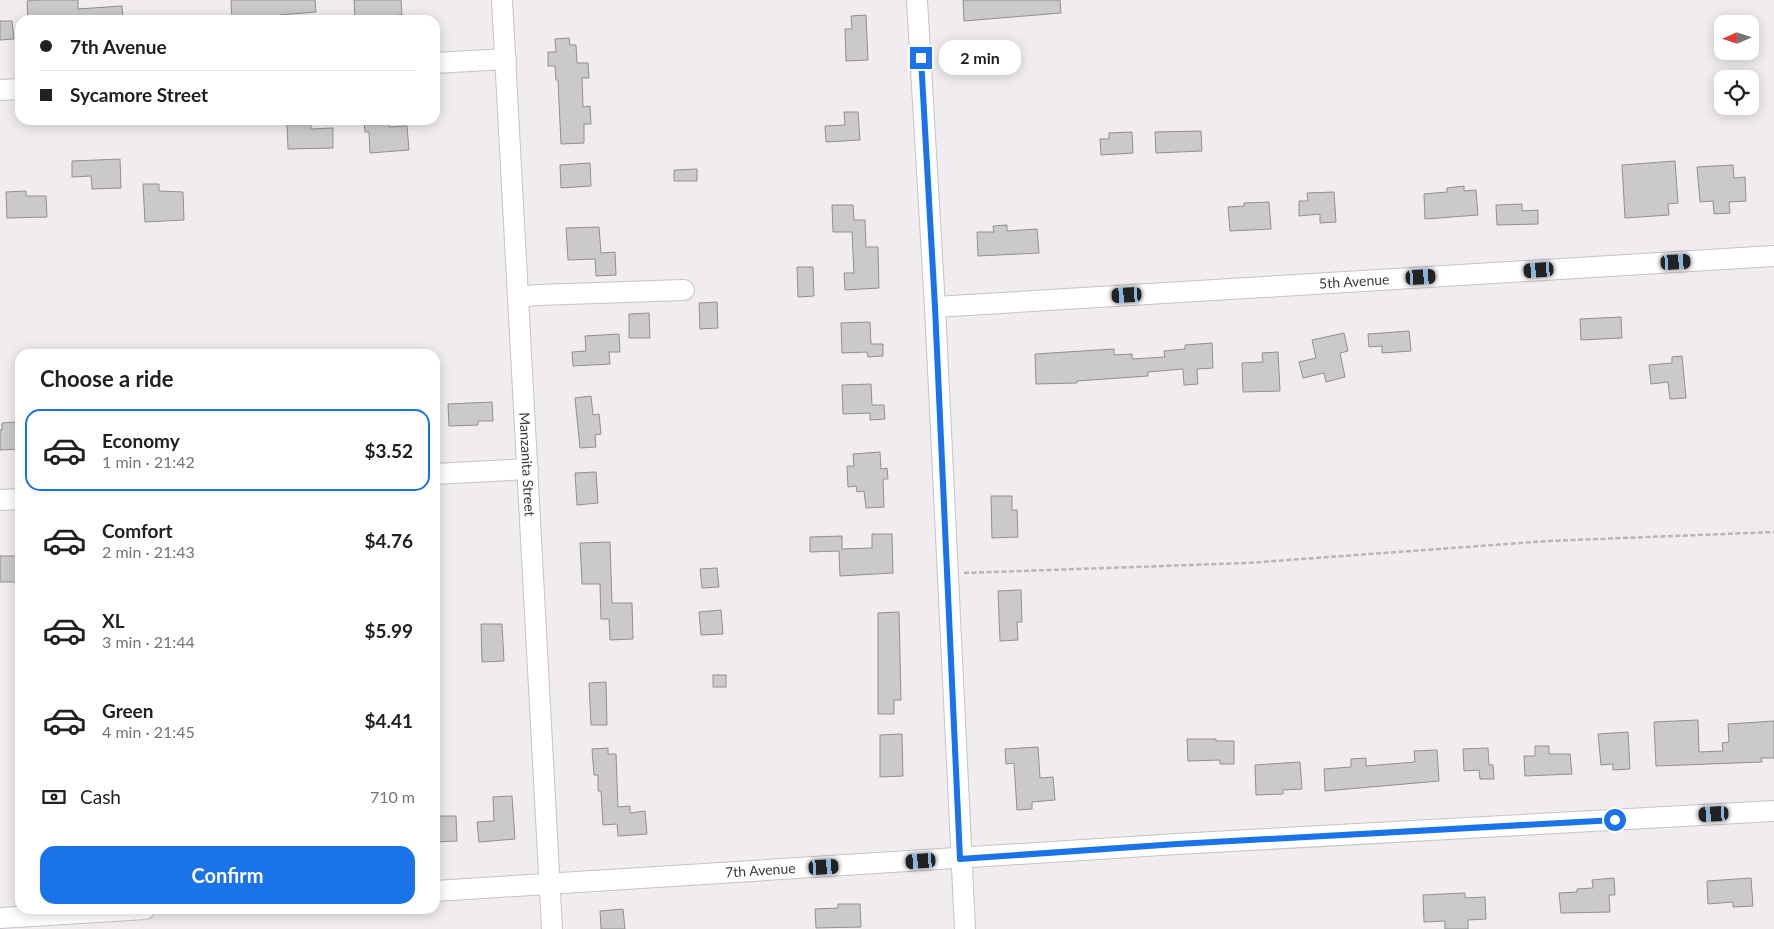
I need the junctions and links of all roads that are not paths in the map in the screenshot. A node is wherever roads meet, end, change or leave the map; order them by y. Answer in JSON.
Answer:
{"nodes":[{"id":1,"x":502,"y":0,"type":"edge"},
{"id":2,"x":917,"y":0,"type":"edge"},
{"id":3,"x":506,"y":59,"type":"junction"},
{"id":4,"x":440,"y":63,"type":"edge"},
{"id":5,"x":15,"y":89,"type":"edge"},
{"id":6,"x":0,"y":90,"type":"edge"},
{"id":7,"x":1774,"y":256,"type":"edge"},
{"id":8,"x":684,"y":290,"type":"dead end"},
{"id":9,"x":518,"y":297,"type":"junction"},
{"id":10,"x":935,"y":307,"type":"junction"},
{"id":11,"x":528,"y":469,"type":"junction"},
{"id":12,"x":440,"y":474,"type":"edge"},
{"id":13,"x":15,"y":499,"type":"edge"},
{"id":14,"x":0,"y":500,"type":"edge"},
{"id":15,"x":1774,"y":811,"type":"edge"},
{"id":16,"x":960,"y":859,"type":"junction"},
{"id":17,"x":550,"y":884,"type":"junction"},
{"id":18,"x":440,"y":891,"type":"edge"},
{"id":19,"x":64,"y":914,"type":"edge"},
{"id":20,"x":0,"y":918,"type":"edge"},
{"id":21,"x":552,"y":929,"type":"edge"},
{"id":22,"x":965,"y":929,"type":"edge"}],
"edges":[{"from":1,"to":3,"type":"street","name":"Manzanita Street"},
{"from":2,"to":10,"type":"street"},
{"from":3,"to":4,"type":"street"},
{"from":3,"to":9,"type":"street","name":"Manzanita Street"},
{"from":5,"to":6,"type":"street"},
{"from":7,"to":10,"type":"street","name":"5th Avenue"},
{"from":8,"to":9,"type":"street"},
{"from":9,"to":11,"type":"street","name":"Manzanita Street"},
{"from":10,"to":16,"type":"street"},
{"from":11,"to":12,"type":"street"},
{"from":11,"to":17,"type":"street","name":"Manzanita Street"},
{"from":13,"to":14,"type":"street"},
{"from":15,"to":16,"type":"street","name":"7th Avenue"},
{"from":16,"to":17,"type":"street","name":"7th Avenue"},
{"from":16,"to":22,"type":"street"},
{"from":17,"to":18,"type":"street","name":"7th Avenue"},
{"from":17,"to":21,"type":"street","name":"Manzanita Street"},
{"from":19,"to":20,"type":"street"}]}
